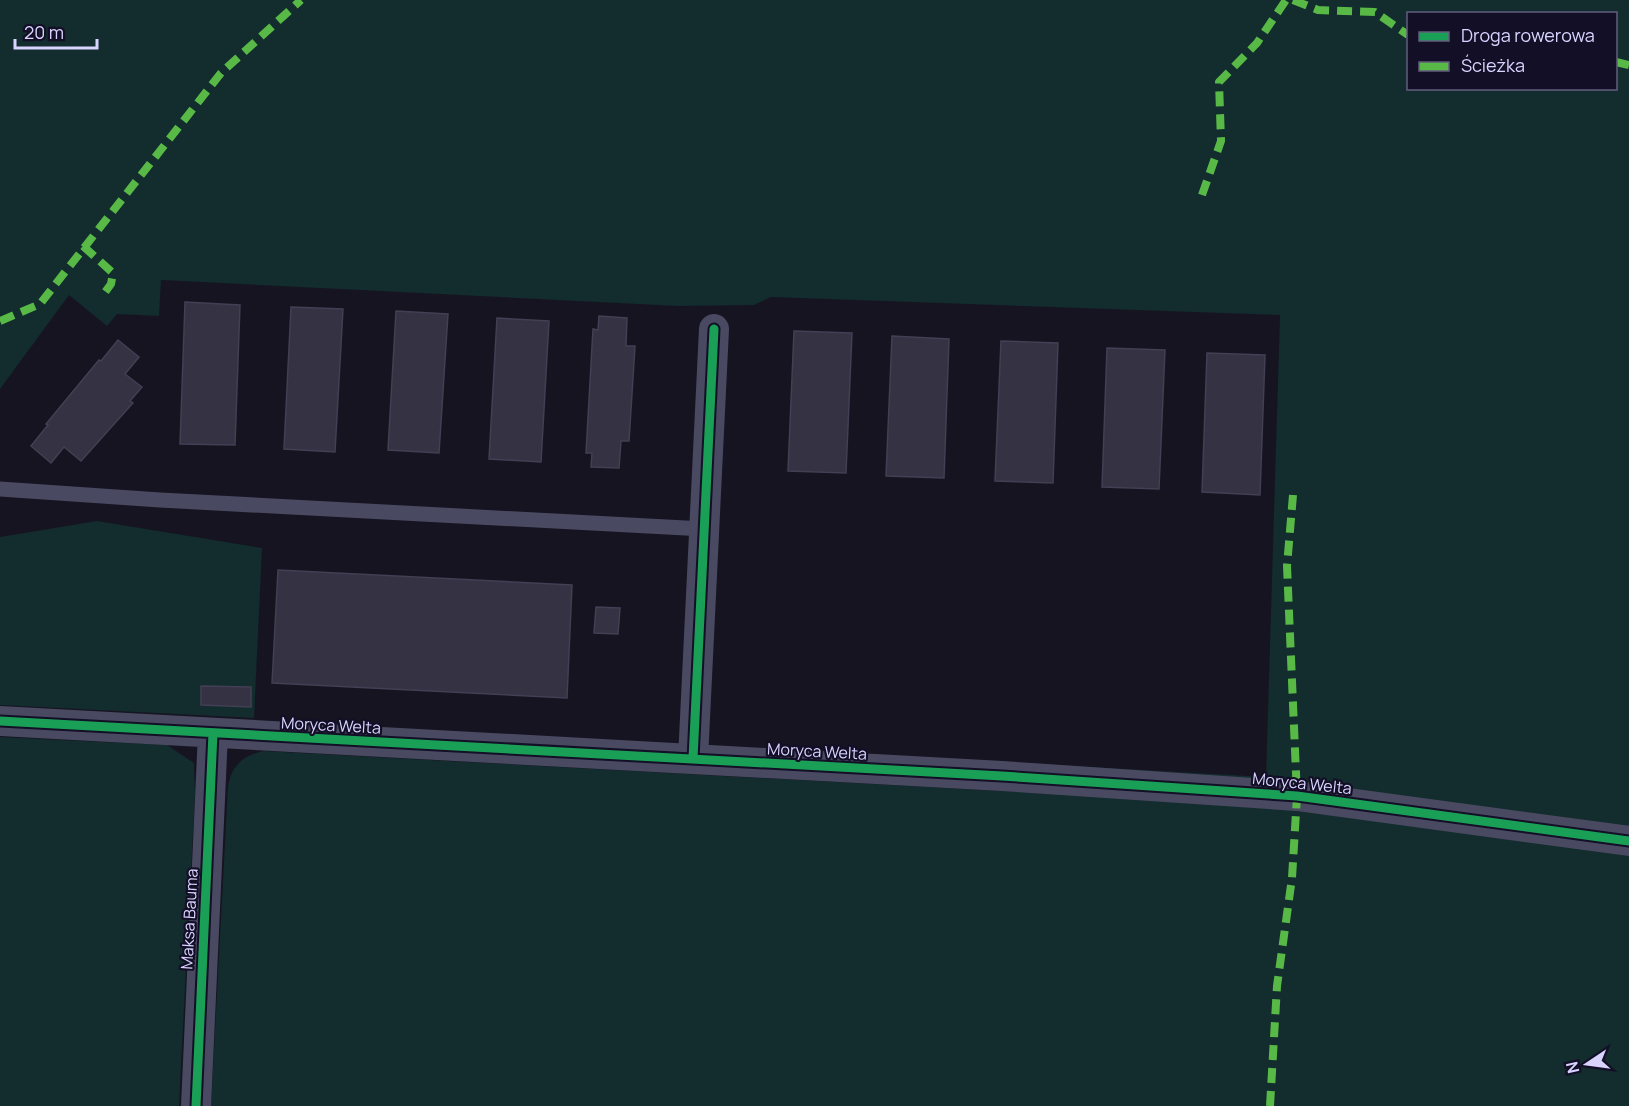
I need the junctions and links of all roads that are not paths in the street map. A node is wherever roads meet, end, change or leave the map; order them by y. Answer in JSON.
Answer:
{"nodes":[{"id":1,"x":714,"y":329,"type":"dead end"},
{"id":2,"x":0,"y":489,"type":"edge"},
{"id":3,"x":704,"y":529,"type":"junction"},
{"id":4,"x":0,"y":721,"type":"edge"},
{"id":5,"x":213,"y":733,"type":"junction"},
{"id":6,"x":693,"y":759,"type":"junction"},
{"id":7,"x":1629,"y":841,"type":"edge"},
{"id":8,"x":196,"y":1106,"type":"edge"}],
"edges":[{"from":1,"to":3,"type":"street"},
{"from":2,"to":3,"type":"lane"},
{"from":3,"to":6,"type":"street"},
{"from":4,"to":5,"type":"street","name":"Moryca Welta"},
{"from":5,"to":6,"type":"street","name":"Moryca Welta"},
{"from":5,"to":8,"type":"street","name":"Maksa Bauma"},
{"from":6,"to":7,"type":"street","name":"Moryca Welta"}]}
